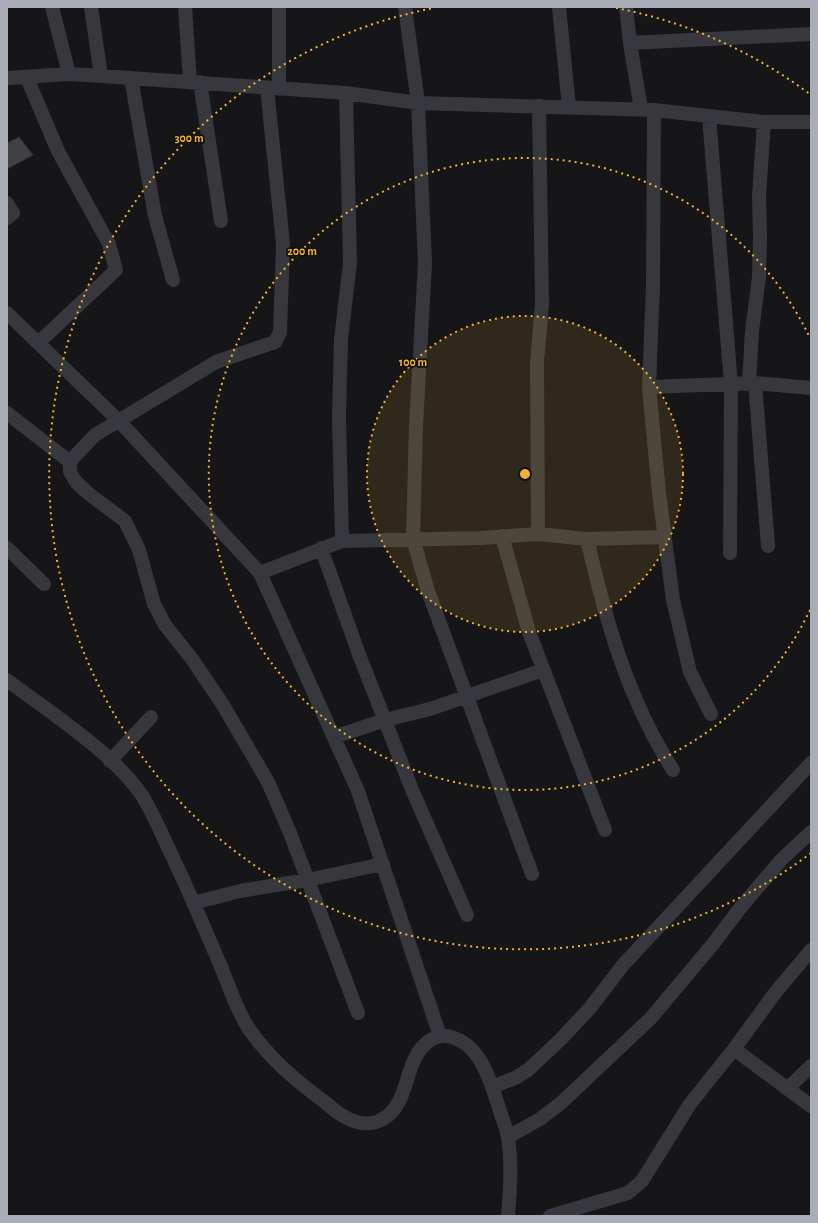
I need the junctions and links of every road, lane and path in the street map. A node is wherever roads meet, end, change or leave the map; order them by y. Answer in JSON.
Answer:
{"nodes":[{"id":1,"x":52,"y":7,"type":"edge"},
{"id":2,"x":92,"y":7,"type":"edge"},
{"id":3,"x":185,"y":7,"type":"edge"},
{"id":4,"x":279,"y":7,"type":"edge"},
{"id":5,"x":405,"y":7,"type":"edge"},
{"id":6,"x":559,"y":7,"type":"edge"},
{"id":7,"x":626,"y":7,"type":"edge"},
{"id":8,"x":811,"y":34,"type":"edge"},
{"id":9,"x":630,"y":44,"type":"junction"},
{"id":10,"x":69,"y":74,"type":"junction"},
{"id":11,"x":101,"y":76,"type":"junction"},
{"id":12,"x":7,"y":78,"type":"edge"},
{"id":13,"x":27,"y":78,"type":"junction"},
{"id":14,"x":131,"y":78,"type":"junction"},
{"id":15,"x":195,"y":82,"type":"junction"},
{"id":16,"x":273,"y":89,"type":"junction"},
{"id":17,"x":346,"y":94,"type":"junction"},
{"id":18,"x":418,"y":103,"type":"junction"},
{"id":19,"x":539,"y":106,"type":"junction"},
{"id":20,"x":570,"y":107,"type":"junction"},
{"id":21,"x":648,"y":110,"type":"junction"},
{"id":22,"x":709,"y":117,"type":"junction"},
{"id":23,"x":764,"y":122,"type":"junction"},
{"id":24,"x":811,"y":122,"type":"edge"},
{"id":25,"x":7,"y":203,"type":"edge"},
{"id":26,"x":7,"y":218,"type":"edge"},
{"id":27,"x":220,"y":221,"type":"dead end"},
{"id":28,"x":173,"y":280,"type":"dead end"},
{"id":29,"x":7,"y":313,"type":"edge"},
{"id":30,"x":38,"y":343,"type":"junction"},
{"id":31,"x":752,"y":383,"type":"junction"},
{"id":32,"x":731,"y":384,"type":"junction"},
{"id":33,"x":649,"y":387,"type":"junction"},
{"id":34,"x":811,"y":388,"type":"edge"},
{"id":35,"x":7,"y":413,"type":"edge"},
{"id":36,"x":119,"y":421,"type":"junction"},
{"id":37,"x":70,"y":462,"type":"junction"},
{"id":38,"x":538,"y":534,"type":"junction"},
{"id":39,"x":502,"y":536,"type":"junction"},
{"id":40,"x":664,"y":537,"type":"junction"},
{"id":41,"x":587,"y":539,"type":"junction"},
{"id":42,"x":413,"y":540,"type":"junction"},
{"id":43,"x":342,"y":541,"type":"junction"},
{"id":44,"x":768,"y":546,"type":"dead end"},
{"id":45,"x":7,"y":548,"type":"edge"},
{"id":46,"x":321,"y":548,"type":"junction"},
{"id":47,"x":730,"y":553,"type":"dead end"},
{"id":48,"x":260,"y":573,"type":"junction"},
{"id":49,"x":44,"y":584,"type":"dead end"},
{"id":50,"x":543,"y":670,"type":"junction"},
{"id":51,"x":7,"y":680,"type":"edge"},
{"id":52,"x":466,"y":696,"type":"junction"},
{"id":53,"x":711,"y":714,"type":"dead end"},
{"id":54,"x":151,"y":717,"type":"dead end"},
{"id":55,"x":385,"y":720,"type":"junction"},
{"id":56,"x":334,"y":737,"type":"junction"},
{"id":57,"x":110,"y":761,"type":"junction"},
{"id":58,"x":811,"y":763,"type":"edge"},
{"id":59,"x":673,"y":770,"type":"dead end"},
{"id":60,"x":605,"y":830,"type":"dead end"},
{"id":61,"x":811,"y":832,"type":"edge"},
{"id":62,"x":383,"y":864,"type":"junction"},
{"id":63,"x":532,"y":874,"type":"dead end"},
{"id":64,"x":307,"y":880,"type":"junction"},
{"id":65,"x":193,"y":903,"type":"junction"},
{"id":66,"x":467,"y":915,"type":"dead end"},
{"id":67,"x":811,"y":950,"type":"edge"},
{"id":68,"x":358,"y":1013,"type":"dead end"},
{"id":69,"x":440,"y":1036,"type":"junction"},
{"id":70,"x":734,"y":1049,"type":"junction"},
{"id":71,"x":811,"y":1066,"type":"edge"},
{"id":72,"x":492,"y":1087,"type":"junction"},
{"id":73,"x":787,"y":1089,"type":"junction"},
{"id":74,"x":811,"y":1106,"type":"edge"},
{"id":75,"x":508,"y":1137,"type":"junction"},
{"id":76,"x":508,"y":1216,"type":"edge"},
{"id":77,"x":550,"y":1216,"type":"edge"}],
"edges":[{"from":1,"to":10,"type":"street"},
{"from":2,"to":11,"type":"street"},
{"from":3,"to":15,"type":"street"},
{"from":4,"to":16,"type":"street"},
{"from":5,"to":18,"type":"street"},
{"from":6,"to":20,"type":"street"},
{"from":7,"to":9,"type":"street"},
{"from":8,"to":9,"type":"street"},
{"from":9,"to":21,"type":"street"},
{"from":10,"to":11,"type":"street"},
{"from":10,"to":13,"type":"street"},
{"from":11,"to":14,"type":"street"},
{"from":12,"to":13,"type":"street"},
{"from":13,"to":30,"type":"street"},
{"from":14,"to":15,"type":"street"},
{"from":14,"to":28,"type":"street"},
{"from":15,"to":16,"type":"street"},
{"from":15,"to":27,"type":"street"},
{"from":16,"to":17,"type":"street"},
{"from":16,"to":36,"type":"street"},
{"from":17,"to":18,"type":"street"},
{"from":17,"to":43,"type":"street"},
{"from":18,"to":19,"type":"street"},
{"from":18,"to":42,"type":"street"},
{"from":19,"to":20,"type":"street"},
{"from":19,"to":38,"type":"street"},
{"from":20,"to":21,"type":"street"},
{"from":21,"to":22,"type":"street"},
{"from":21,"to":33,"type":"street"},
{"from":22,"to":23,"type":"street"},
{"from":22,"to":32,"type":"street"},
{"from":23,"to":24,"type":"street"},
{"from":23,"to":31,"type":"street"},
{"from":25,"to":26,"type":"street"},
{"from":29,"to":30,"type":"street"},
{"from":30,"to":36,"type":"street"},
{"from":31,"to":32,"type":"street"},
{"from":31,"to":34,"type":"street"},
{"from":31,"to":44,"type":"street"},
{"from":32,"to":33,"type":"street"},
{"from":32,"to":47,"type":"street"},
{"from":33,"to":40,"type":"street"},
{"from":35,"to":37,"type":"street"},
{"from":36,"to":37,"type":"street"},
{"from":36,"to":48,"type":"street"},
{"from":37,"to":64,"type":"street"},
{"from":38,"to":39,"type":"street"},
{"from":38,"to":41,"type":"street"},
{"from":39,"to":42,"type":"street"},
{"from":39,"to":50,"type":"street"},
{"from":40,"to":41,"type":"street"},
{"from":40,"to":53,"type":"street"},
{"from":41,"to":59,"type":"street"},
{"from":42,"to":43,"type":"street"},
{"from":42,"to":52,"type":"street"},
{"from":43,"to":46,"type":"street"},
{"from":45,"to":49,"type":"street"},
{"from":46,"to":48,"type":"street"},
{"from":46,"to":55,"type":"street"},
{"from":48,"to":56,"type":"street"},
{"from":50,"to":52,"type":"street"},
{"from":50,"to":60,"type":"street"},
{"from":51,"to":57,"type":"street"},
{"from":52,"to":55,"type":"street"},
{"from":52,"to":63,"type":"street"},
{"from":54,"to":57,"type":"street"},
{"from":55,"to":56,"type":"street"},
{"from":55,"to":66,"type":"street"},
{"from":56,"to":62,"type":"street"},
{"from":57,"to":65,"type":"street"},
{"from":58,"to":72,"type":"street"},
{"from":61,"to":75,"type":"street"},
{"from":62,"to":64,"type":"street"},
{"from":62,"to":69,"type":"street"},
{"from":64,"to":65,"type":"street"},
{"from":64,"to":68,"type":"street"},
{"from":65,"to":69,"type":"street"},
{"from":67,"to":70,"type":"street"},
{"from":69,"to":72,"type":"street"},
{"from":70,"to":73,"type":"street"},
{"from":70,"to":77,"type":"street"},
{"from":71,"to":73,"type":"street"},
{"from":72,"to":75,"type":"street"},
{"from":73,"to":74,"type":"street"},
{"from":75,"to":76,"type":"street"}]}
